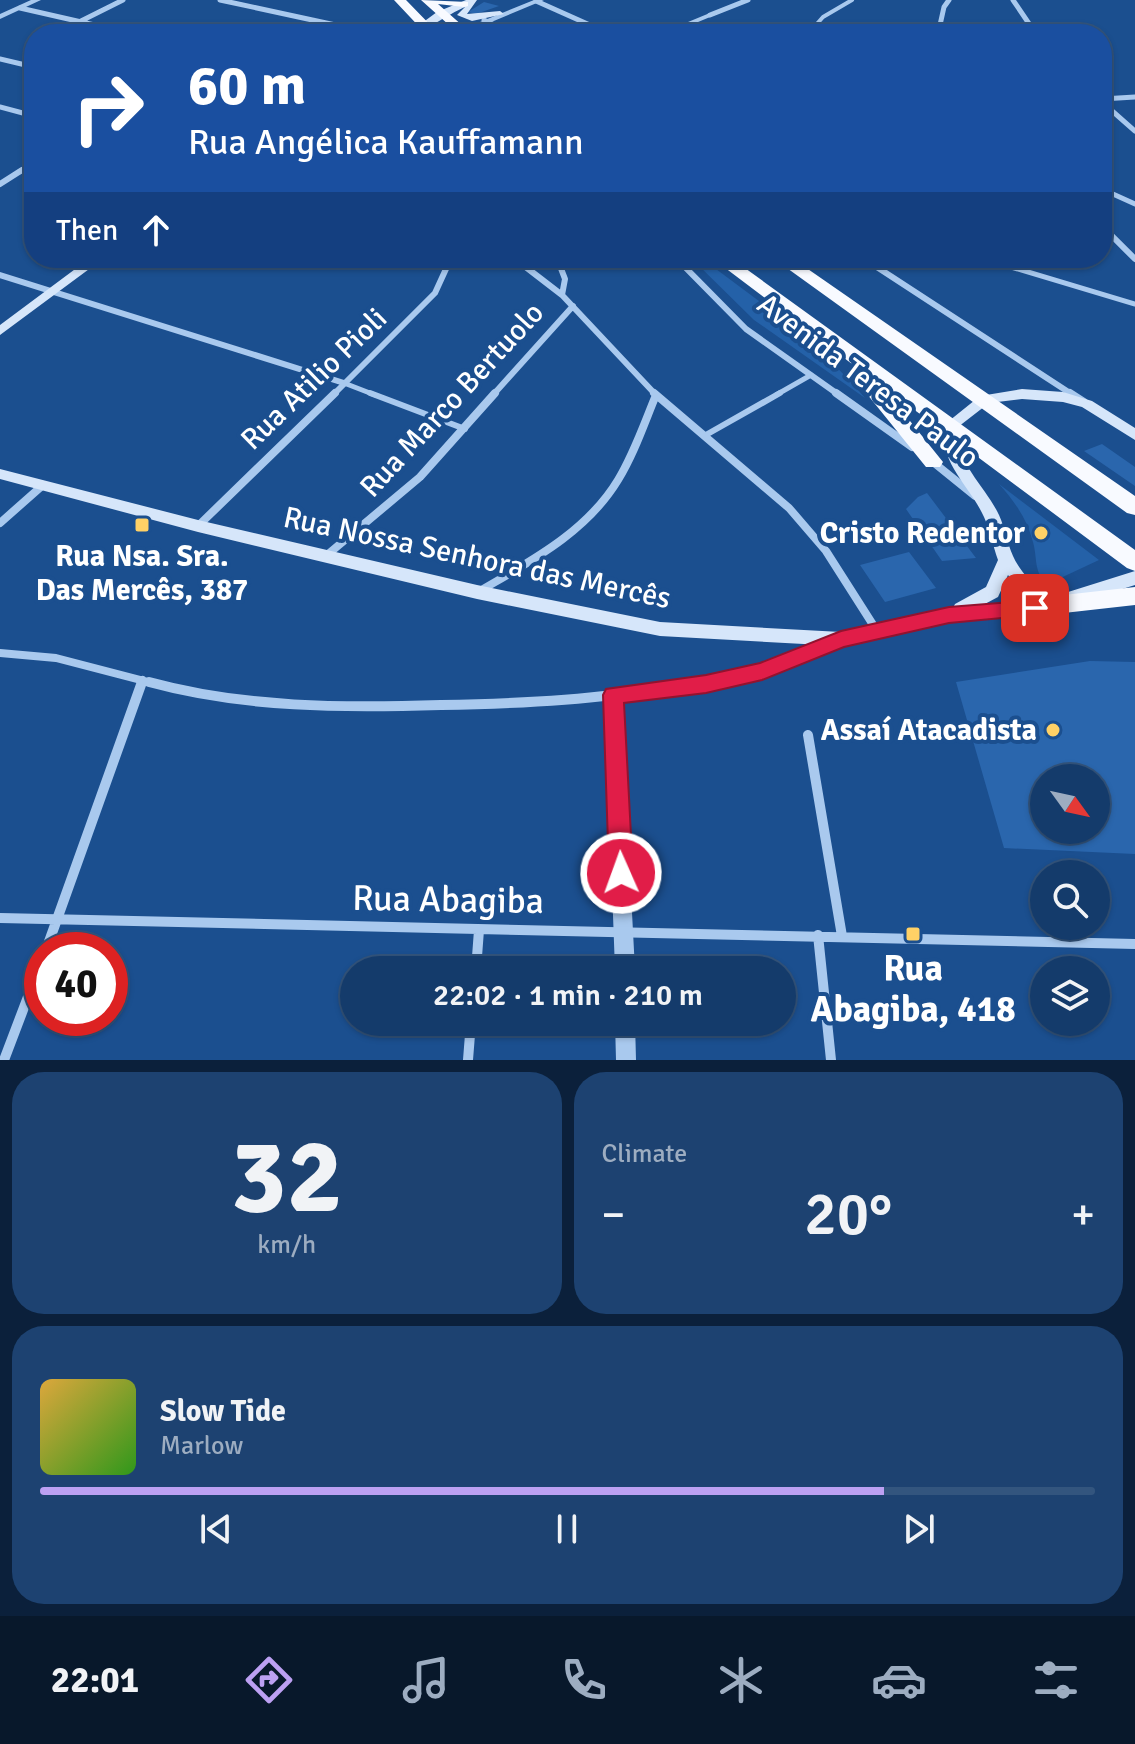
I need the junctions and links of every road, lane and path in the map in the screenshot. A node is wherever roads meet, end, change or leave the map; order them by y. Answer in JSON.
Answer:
{"nodes":[{"id":1,"x":37,"y":0,"type":"edge"},
{"id":2,"x":123,"y":0,"type":"edge"},
{"id":3,"x":220,"y":0,"type":"edge"},
{"id":4,"x":400,"y":0,"type":"edge"},
{"id":5,"x":427,"y":0,"type":"edge"},
{"id":6,"x":434,"y":0,"type":"edge"},
{"id":7,"x":748,"y":0,"type":"edge"},
{"id":8,"x":852,"y":0,"type":"edge"},
{"id":9,"x":949,"y":0,"type":"edge"},
{"id":10,"x":1013,"y":0,"type":"edge"},
{"id":11,"x":472,"y":1,"type":"edge"},
{"id":12,"x":538,"y":1,"type":"edge"},
{"id":13,"x":20,"y":8,"type":"junction"},
{"id":14,"x":440,"y":14,"type":"junction"},
{"id":15,"x":500,"y":14,"type":"junction"},
{"id":16,"x":710,"y":15,"type":"joint"},
{"id":17,"x":0,"y":17,"type":"edge"},
{"id":18,"x":484,"y":20,"type":"junction"},
{"id":19,"x":80,"y":22,"type":"junction"},
{"id":20,"x":89,"y":24,"type":"edge"},
{"id":21,"x":331,"y":24,"type":"edge"},
{"id":22,"x":423,"y":24,"type":"edge"},
{"id":23,"x":432,"y":24,"type":"edge"},
{"id":24,"x":452,"y":24,"type":"edge"},
{"id":25,"x":477,"y":24,"type":"edge"},
{"id":26,"x":492,"y":24,"type":"edge"},
{"id":27,"x":588,"y":24,"type":"edge"},
{"id":28,"x":688,"y":24,"type":"edge"},
{"id":29,"x":817,"y":24,"type":"edge"},
{"id":30,"x":940,"y":24,"type":"edge"},
{"id":31,"x":1029,"y":24,"type":"edge"},
{"id":32,"x":0,"y":59,"type":"edge"},
{"id":33,"x":24,"y":65,"type":"edge"},
{"id":34,"x":1135,"y":97,"type":"edge"},
{"id":35,"x":1112,"y":100,"type":"edge"},
{"id":36,"x":0,"y":107,"type":"edge"},
{"id":37,"x":11,"y":110,"type":"junction"},
{"id":38,"x":1112,"y":110,"type":"edge"},
{"id":39,"x":24,"y":113,"type":"edge"},
{"id":40,"x":0,"y":116,"type":"edge"},
{"id":41,"x":1135,"y":131,"type":"edge"},
{"id":42,"x":24,"y":169,"type":"edge"},
{"id":43,"x":0,"y":184,"type":"edge"},
{"id":44,"x":1112,"y":194,"type":"edge"},
{"id":45,"x":1135,"y":204,"type":"edge"},
{"id":46,"x":1112,"y":236,"type":"edge"},
{"id":47,"x":1135,"y":259,"type":"edge"},
{"id":48,"x":84,"y":268,"type":"edge"},
{"id":49,"x":446,"y":268,"type":"edge"},
{"id":50,"x":528,"y":268,"type":"edge"},
{"id":51,"x":561,"y":268,"type":"edge"},
{"id":52,"x":686,"y":268,"type":"edge"},
{"id":53,"x":734,"y":268,"type":"edge"},
{"id":54,"x":795,"y":268,"type":"edge"},
{"id":55,"x":878,"y":268,"type":"edge"},
{"id":56,"x":1012,"y":268,"type":"edge"},
{"id":57,"x":0,"y":275,"type":"edge"},
{"id":58,"x":52,"y":292,"type":"junction"},
{"id":59,"x":562,"y":295,"type":"junction"},
{"id":60,"x":1135,"y":304,"type":"edge"},
{"id":61,"x":573,"y":306,"type":"junction"},
{"id":62,"x":0,"y":331,"type":"edge"},
{"id":63,"x":836,"y":343,"type":"junction"},
{"id":64,"x":1034,"y":369,"type":"junction"},
{"id":65,"x":811,"y":375,"type":"junction"},
{"id":66,"x":344,"y":383,"type":"junction"},
{"id":67,"x":1022,"y":394,"type":"junction"},
{"id":68,"x":656,"y":395,"type":"junction"},
{"id":69,"x":985,"y":399,"type":"junction"},
{"id":70,"x":1087,"y":404,"type":"junction"},
{"id":71,"x":951,"y":425,"type":"junction"},
{"id":72,"x":465,"y":429,"type":"junction"},
{"id":73,"x":1135,"y":435,"type":"edge"},
{"id":74,"x":704,"y":436,"type":"junction"},
{"id":75,"x":933,"y":462,"type":"junction"},
{"id":76,"x":0,"y":474,"type":"edge"},
{"id":77,"x":43,"y":485,"type":"junction"},
{"id":78,"x":982,"y":501,"type":"junction"},
{"id":79,"x":1135,"y":507,"type":"edge"},
{"id":80,"x":0,"y":523,"type":"edge"},
{"id":81,"x":198,"y":526,"type":"junction"},
{"id":82,"x":327,"y":555,"type":"junction"},
{"id":83,"x":1006,"y":560,"type":"junction"},
{"id":84,"x":1135,"y":562,"type":"edge"},
{"id":85,"x":1135,"y":578,"type":"edge"},
{"id":86,"x":477,"y":592,"type":"junction"},
{"id":87,"x":1135,"y":596,"type":"edge"},
{"id":88,"x":1046,"y":606,"type":"junction"},
{"id":89,"x":949,"y":615,"type":"junction"},
{"id":90,"x":877,"y":631,"type":"junction"},
{"id":91,"x":841,"y":639,"type":"junction"},
{"id":92,"x":0,"y":653,"type":"edge"},
{"id":93,"x":143,"y":680,"type":"junction"},
{"id":94,"x":613,"y":695,"type":"junction"},
{"id":95,"x":808,"y":735,"type":"dead end"},
{"id":96,"x":0,"y":918,"type":"edge"},
{"id":97,"x":57,"y":919,"type":"junction"},
{"id":98,"x":479,"y":930,"type":"junction"},
{"id":99,"x":52,"y":932,"type":"edge"},
{"id":100,"x":624,"y":932,"type":"junction"},
{"id":101,"x":818,"y":935,"type":"junction"},
{"id":102,"x":842,"y":936,"type":"junction"},
{"id":103,"x":1135,"y":944,"type":"edge"},
{"id":104,"x":477,"y":956,"type":"edge"},
{"id":105,"x":625,"y":956,"type":"edge"},
{"id":106,"x":24,"y":1007,"type":"edge"},
{"id":107,"x":470,"y":1036,"type":"edge"},
{"id":108,"x":625,"y":1036,"type":"edge"},
{"id":109,"x":4,"y":1060,"type":"edge"},
{"id":110,"x":468,"y":1060,"type":"edge"},
{"id":111,"x":626,"y":1060,"type":"edge"},
{"id":112,"x":831,"y":1060,"type":"edge"}],
"edges":[{"from":1,"to":13,"type":"street"},
{"from":2,"to":19,"type":"street"},
{"from":3,"to":21,"type":"street"},
{"from":4,"to":22,"type":"highway"},
{"from":5,"to":14,"type":"highway"},
{"from":6,"to":11,"type":"highway"},
{"from":7,"to":16,"type":"street"},
{"from":8,"to":29,"type":"lane"},
{"from":9,"to":30,"type":"street"},
{"from":10,"to":31,"type":"street"},
{"from":11,"to":14,"type":"main road"},
{"from":11,"to":15,"type":"main road"},
{"from":12,"to":15,"type":"street"},
{"from":12,"to":27,"type":"street"},
{"from":13,"to":17,"type":"street"},
{"from":13,"to":19,"type":"street"},
{"from":14,"to":23,"type":"main road"},
{"from":14,"to":24,"type":"highway"},
{"from":15,"to":18,"type":"street"},
{"from":16,"to":28,"type":"lane"},
{"from":18,"to":25,"type":"street"},
{"from":18,"to":26,"type":"street"},
{"from":19,"to":20,"type":"street"},
{"from":32,"to":33,"type":"street"},
{"from":34,"to":35,"type":"street"},
{"from":36,"to":37,"type":"street"},
{"from":37,"to":39,"type":"street"},
{"from":37,"to":40,"type":"street"},
{"from":38,"to":41,"type":"street"},
{"from":42,"to":43,"type":"street"},
{"from":44,"to":45,"type":"lane"},
{"from":46,"to":47,"type":"street"},
{"from":48,"to":58,"type":"main road"},
{"from":49,"to":66,"type":"street","name":"Rua Atilio Pioli"},
{"from":50,"to":59,"type":"street"},
{"from":51,"to":59,"type":"street"},
{"from":52,"to":65,"type":"street","name":"Avenida Teresa Paulo"},
{"from":53,"to":63,"type":"highway"},
{"from":54,"to":69,"type":"highway"},
{"from":55,"to":64,"type":"street"},
{"from":56,"to":60,"type":"lane"},
{"from":57,"to":58,"type":"street"},
{"from":58,"to":62,"type":"main road"},
{"from":58,"to":66,"type":"street"},
{"from":59,"to":61,"type":"street"},
{"from":61,"to":68,"type":"street"},
{"from":61,"to":72,"type":"street","name":"Rua Marco Bertuolo"},
{"from":63,"to":71,"type":"highway"},
{"from":63,"to":75,"type":"highway"},
{"from":64,"to":67,"type":"street"},
{"from":64,"to":70,"type":"street"},
{"from":65,"to":74,"type":"lane"},
{"from":65,"to":75,"type":"street","name":"Avenida Teresa Paulo"},
{"from":66,"to":72,"type":"lane"},
{"from":66,"to":81,"type":"street","name":"Rua Atilio Pioli"},
{"from":67,"to":69,"type":"main road"},
{"from":67,"to":70,"type":"main road"},
{"from":68,"to":74,"type":"street"},
{"from":68,"to":86,"type":"street"},
{"from":69,"to":71,"type":"main road"},
{"from":69,"to":79,"type":"highway"},
{"from":70,"to":73,"type":"main road"},
{"from":71,"to":78,"type":"main road"},
{"from":71,"to":84,"type":"highway"},
{"from":72,"to":82,"type":"street","name":"Rua Marco Bertuolo"},
{"from":74,"to":90,"type":"street"},
{"from":75,"to":78,"type":"street","name":"Avenida Teresa Paulo"},
{"from":76,"to":77,"type":"main road","name":"Rua Nossa Senhora das Mercês"},
{"from":77,"to":80,"type":"street"},
{"from":77,"to":81,"type":"main road","name":"Rua Nossa Senhora das Mercês"},
{"from":78,"to":83,"type":"main road","name":"Avenida Teresa Paulo"},
{"from":81,"to":82,"type":"main road","name":"Rua Nossa Senhora das Mercês"},
{"from":82,"to":86,"type":"main road","name":"Rua Nossa Senhora das Mercês"},
{"from":83,"to":88,"type":"main road","name":"Avenida Teresa Paulo"},
{"from":83,"to":89,"type":"main road"},
{"from":85,"to":88,"type":"main road","name":"Rua Nossa Senhora das Mercês"},
{"from":86,"to":91,"type":"main road","name":"Rua Nossa Senhora das Mercês"},
{"from":87,"to":88,"type":"highway"},
{"from":88,"to":89,"type":"main road","name":"Rua Nossa Senhora das Mercês"},
{"from":89,"to":90,"type":"main road","name":"Rua Nossa Senhora das Mercês"},
{"from":90,"to":91,"type":"main road","name":"Rua Nossa Senhora das Mercês"},
{"from":91,"to":94,"type":"street"},
{"from":92,"to":93,"type":"street"},
{"from":93,"to":94,"type":"street"},
{"from":93,"to":97,"type":"street"},
{"from":94,"to":100,"type":"street"},
{"from":95,"to":102,"type":"street"},
{"from":96,"to":97,"type":"street","name":"Rua Abagiba"},
{"from":97,"to":98,"type":"street","name":"Rua Abagiba"},
{"from":97,"to":99,"type":"street"},
{"from":98,"to":100,"type":"street","name":"Rua Abagiba"},
{"from":98,"to":104,"type":"street"},
{"from":100,"to":101,"type":"street","name":"Rua Abagiba"},
{"from":100,"to":105,"type":"street"},
{"from":101,"to":102,"type":"street","name":"Rua Abagiba"},
{"from":101,"to":112,"type":"street"},
{"from":102,"to":103,"type":"street","name":"Rua Abagiba"},
{"from":106,"to":109,"type":"street"},
{"from":107,"to":110,"type":"street"},
{"from":108,"to":111,"type":"street"}]}
